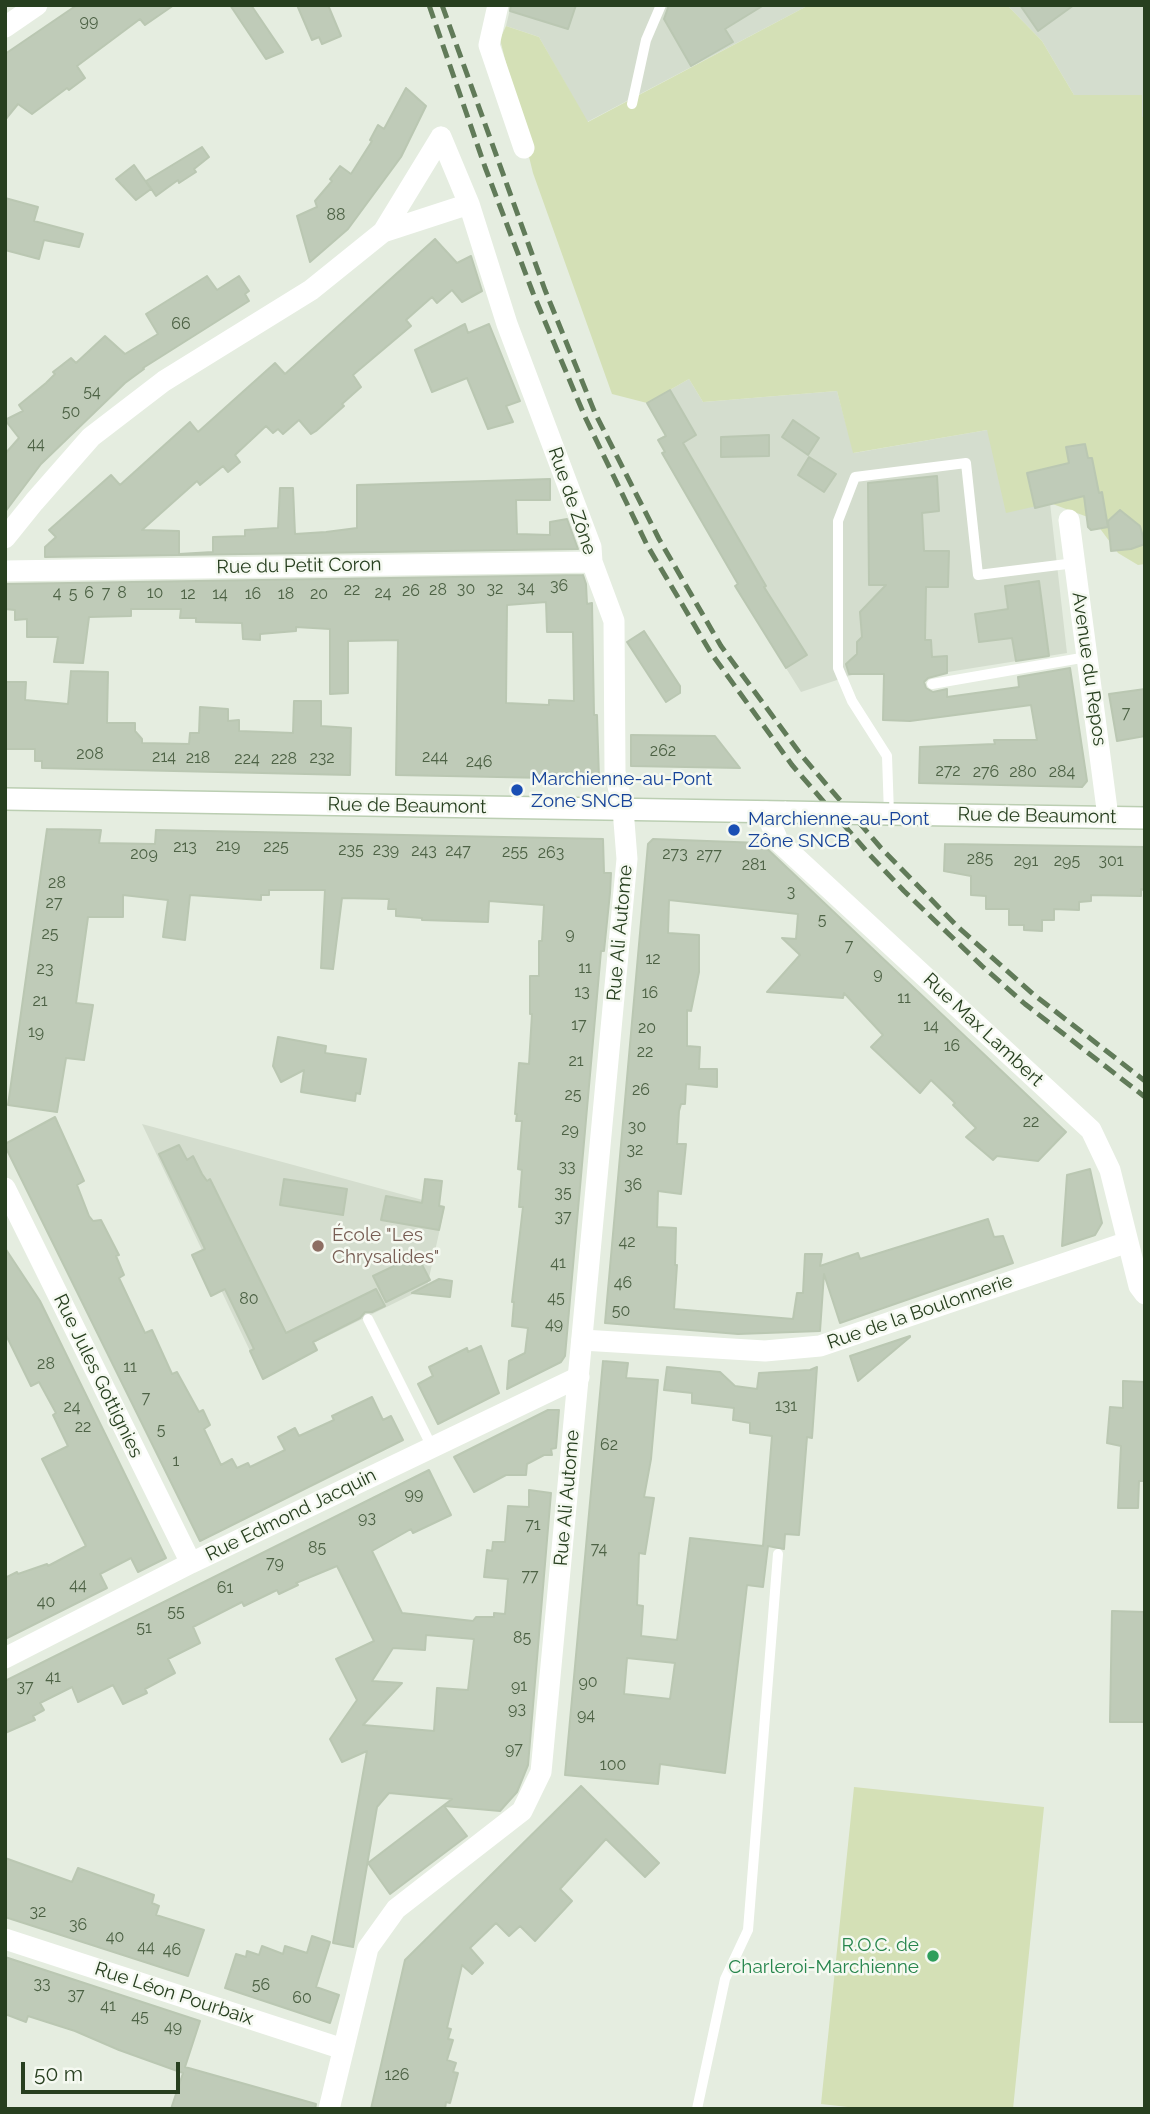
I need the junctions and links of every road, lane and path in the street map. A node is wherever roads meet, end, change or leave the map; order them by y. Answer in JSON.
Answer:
{"nodes":[{"id":1,"x":37,"y":5,"type":"edge"},
{"id":2,"x":498,"y":5,"type":"edge"},
{"id":3,"x":661,"y":5,"type":"edge"},
{"id":4,"x":5,"y":27,"type":"edge"},
{"id":5,"x":632,"y":104,"type":"dead end"},
{"id":6,"x":524,"y":148,"type":"dead end"},
{"id":7,"x":468,"y":204,"type":"junction"},
{"id":8,"x":383,"y":232,"type":"junction"},
{"id":9,"x":1069,"y":520,"type":"dead end"},
{"id":10,"x":5,"y":538,"type":"edge"},
{"id":11,"x":592,"y":562,"type":"junction"},
{"id":12,"x":1075,"y":563,"type":"junction"},
{"id":13,"x":5,"y":570,"type":"edge"},
{"id":14,"x":1087,"y":657,"type":"junction"},
{"id":15,"x":932,"y":684,"type":"dead end"},
{"id":16,"x":5,"y":799,"type":"edge"},
{"id":17,"x":623,"y":809,"type":"junction"},
{"id":18,"x":776,"y":812,"type":"junction"},
{"id":19,"x":889,"y":814,"type":"junction"},
{"id":20,"x":1108,"y":817,"type":"junction"},
{"id":21,"x":1145,"y":818,"type":"edge"},
{"id":22,"x":5,"y":1188,"type":"edge"},
{"id":23,"x":1128,"y":1242,"type":"junction"},
{"id":24,"x":1142,"y":1290,"type":"edge"},
{"id":25,"x":368,"y":1319,"type":"dead end"},
{"id":26,"x":582,"y":1340,"type":"junction"},
{"id":27,"x":579,"y":1377,"type":"junction"},
{"id":28,"x":432,"y":1447,"type":"junction"},
{"id":29,"x":778,"y":1554,"type":"dead end"},
{"id":30,"x":191,"y":1563,"type":"junction"},
{"id":31,"x":5,"y":1658,"type":"edge"},
{"id":32,"x":5,"y":1939,"type":"edge"},
{"id":33,"x":344,"y":2049,"type":"junction"},
{"id":34,"x":329,"y":2109,"type":"edge"},
{"id":35,"x":698,"y":2109,"type":"edge"}],
"edges":[{"from":1,"to":4,"type":"street"},
{"from":2,"to":6,"type":"street"},
{"from":3,"to":5,"type":"lane"},
{"from":7,"to":8,"type":"street","name":"Rue de Zône"},
{"from":7,"to":8,"type":"street","name":"Rue de Zône"},
{"from":7,"to":11,"type":"street","name":"Rue de Zône"},
{"from":8,"to":10,"type":"street","name":"Rue de Zône"},
{"from":9,"to":12,"type":"street","name":"Avenue du Repos"},
{"from":11,"to":13,"type":"street","name":"Rue du Petit Coron"},
{"from":11,"to":17,"type":"street","name":"Rue de Zône"},
{"from":12,"to":14,"type":"street","name":"Avenue du Repos"},
{"from":12,"to":19,"type":"lane"},
{"from":14,"to":15,"type":"lane"},
{"from":14,"to":20,"type":"street","name":"Avenue du Repos"},
{"from":16,"to":17,"type":"street","name":"Rue de Beaumont"},
{"from":17,"to":18,"type":"street","name":"Rue de Beaumont"},
{"from":17,"to":26,"type":"street","name":"Rue Ali Autome"},
{"from":18,"to":19,"type":"street","name":"Rue de Beaumont","bridge":true},
{"from":18,"to":23,"type":"street","name":"Rue Max Lambert"},
{"from":19,"to":20,"type":"street","name":"Rue de Beaumont"},
{"from":20,"to":21,"type":"street","name":"Rue de Beaumont"},
{"from":22,"to":30,"type":"street","name":"Rue Jules Gottignies"},
{"from":23,"to":24,"type":"street","name":"Rue Max Lambert"},
{"from":23,"to":26,"type":"street","name":"Rue de la Boulonnerie"},
{"from":25,"to":28,"type":"lane"},
{"from":26,"to":27,"type":"street","name":"Rue Ali Autome"},
{"from":27,"to":28,"type":"street","name":"Rue Edmond Jacquin"},
{"from":27,"to":33,"type":"street","name":"Rue Ali Autome"},
{"from":28,"to":30,"type":"street","name":"Rue Edmond Jacquin"},
{"from":29,"to":35,"type":"lane"},
{"from":30,"to":31,"type":"street","name":"Rue Edmond Jacquin"},
{"from":32,"to":33,"type":"street","name":"Rue Léon Pourbaix"},
{"from":33,"to":34,"type":"street","name":"Rue Ali Autome"}]}
